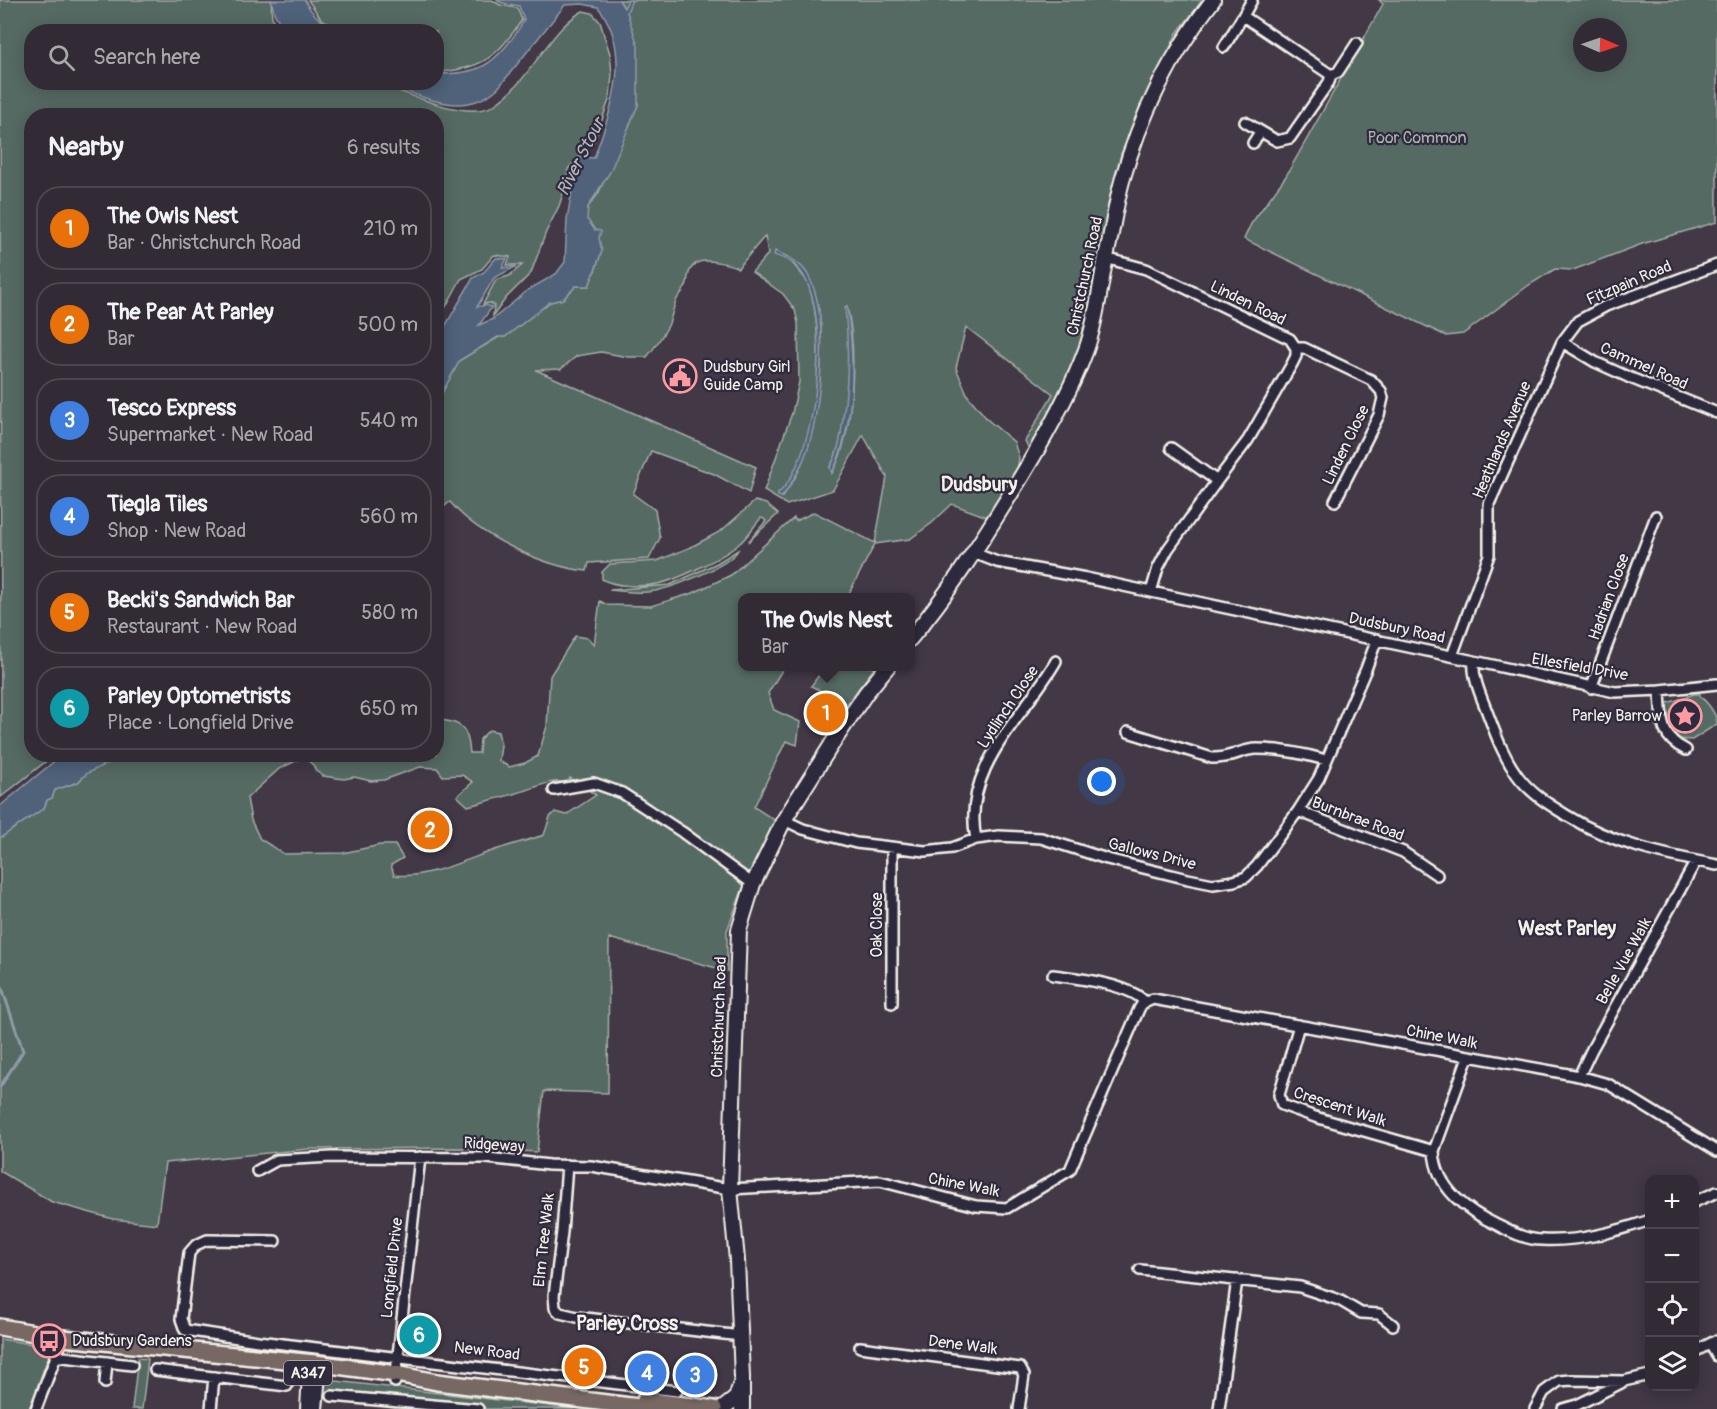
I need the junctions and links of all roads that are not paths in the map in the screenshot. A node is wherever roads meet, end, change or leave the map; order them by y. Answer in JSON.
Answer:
{"nodes":[{"id":1,"x":1213,"y":0,"type":"edge"},
{"id":2,"x":1252,"y":0,"type":"edge"},
{"id":3,"x":1243,"y":16,"type":"junction"},
{"id":4,"x":1357,"y":43,"type":"dead end"},
{"id":5,"x":1224,"y":47,"type":"dead end"},
{"id":6,"x":1331,"y":75,"type":"junction"},
{"id":7,"x":1245,"y":122,"type":"dead end"},
{"id":8,"x":1260,"y":132,"type":"junction"},
{"id":9,"x":1253,"y":143,"type":"dead end"},
{"id":10,"x":1106,"y":258,"type":"junction"},
{"id":11,"x":1717,"y":265,"type":"edge"},
{"id":12,"x":1562,"y":342,"type":"junction"},
{"id":13,"x":1296,"y":348,"type":"junction"},
{"id":14,"x":1717,"y":413,"type":"edge"},
{"id":15,"x":1171,"y":448,"type":"dead end"},
{"id":16,"x":1217,"y":480,"type":"junction"},
{"id":17,"x":1335,"y":501,"type":"dead end"},
{"id":18,"x":1656,"y":516,"type":"dead end"},
{"id":19,"x":974,"y":553,"type":"junction"},
{"id":20,"x":1151,"y":592,"type":"junction"},
{"id":21,"x":915,"y":633,"type":"edge"},
{"id":22,"x":1377,"y":639,"type":"junction"},
{"id":23,"x":1452,"y":656,"type":"junction"},
{"id":24,"x":1056,"y":661,"type":"dead end"},
{"id":25,"x":1474,"y":661,"type":"junction"},
{"id":26,"x":884,"y":671,"type":"edge"},
{"id":27,"x":1717,"y":684,"type":"edge"},
{"id":28,"x":1591,"y":688,"type":"junction"},
{"id":29,"x":1660,"y":690,"type":"junction"},
{"id":30,"x":1128,"y":732,"type":"dead end"},
{"id":31,"x":1686,"y":750,"type":"dead end"},
{"id":32,"x":1326,"y":760,"type":"junction"},
{"id":33,"x":554,"y":790,"type":"dead end"},
{"id":34,"x":1298,"y":811,"type":"junction"},
{"id":35,"x":784,"y":820,"type":"junction"},
{"id":36,"x":976,"y":839,"type":"junction"},
{"id":37,"x":892,"y":848,"type":"junction"},
{"id":38,"x":1696,"y":861,"type":"junction"},
{"id":39,"x":1717,"y":865,"type":"edge"},
{"id":40,"x":1437,"y":875,"type":"dead end"},
{"id":41,"x":753,"y":884,"type":"junction"},
{"id":42,"x":1053,"y":975,"type":"dead end"},
{"id":43,"x":1145,"y":1002,"type":"junction"},
{"id":44,"x":892,"y":1003,"type":"dead end"},
{"id":45,"x":1299,"y":1025,"type":"junction"},
{"id":46,"x":1468,"y":1057,"type":"junction"},
{"id":47,"x":1579,"y":1076,"type":"junction"},
{"id":48,"x":1434,"y":1151,"type":"junction"},
{"id":49,"x":1717,"y":1151,"type":"edge"},
{"id":50,"x":420,"y":1157,"type":"junction"},
{"id":51,"x":567,"y":1165,"type":"junction"},
{"id":52,"x":256,"y":1171,"type":"dead end"},
{"id":53,"x":730,"y":1190,"type":"junction"},
{"id":54,"x":1717,"y":1192,"type":"edge"},
{"id":55,"x":1699,"y":1200,"type":"edge"},
{"id":56,"x":1645,"y":1222,"type":"edge"},
{"id":57,"x":275,"y":1240,"type":"dead end"},
{"id":58,"x":1140,"y":1270,"type":"dead end"},
{"id":59,"x":1237,"y":1280,"type":"junction"},
{"id":60,"x":1393,"y":1325,"type":"dead end"},
{"id":61,"x":0,"y":1327,"type":"edge"},
{"id":62,"x":741,"y":1336,"type":"junction"},
{"id":63,"x":63,"y":1338,"type":"junction"},
{"id":64,"x":1714,"y":1342,"type":"edge"},
{"id":65,"x":860,"y":1347,"type":"dead end"},
{"id":66,"x":1699,"y":1350,"type":"edge"},
{"id":67,"x":55,"y":1356,"type":"junction"},
{"id":68,"x":1717,"y":1356,"type":"edge"},
{"id":69,"x":397,"y":1358,"type":"junction"},
{"id":70,"x":106,"y":1362,"type":"junction"},
{"id":71,"x":132,"y":1365,"type":"dead end"},
{"id":72,"x":314,"y":1370,"type":"junction"},
{"id":73,"x":155,"y":1371,"type":"dead end"},
{"id":74,"x":1645,"y":1376,"type":"edge"},
{"id":75,"x":214,"y":1377,"type":"junction"},
{"id":76,"x":742,"y":1377,"type":"junction"},
{"id":77,"x":395,"y":1378,"type":"junction"},
{"id":78,"x":1624,"y":1381,"type":"junction"},
{"id":79,"x":105,"y":1383,"type":"dead end"},
{"id":80,"x":287,"y":1386,"type":"dead end"},
{"id":81,"x":678,"y":1391,"type":"dead end"},
{"id":82,"x":332,"y":1396,"type":"dead end"},
{"id":83,"x":552,"y":1396,"type":"junction"},
{"id":84,"x":361,"y":1398,"type":"junction"},
{"id":85,"x":416,"y":1406,"type":"edge"},
{"id":86,"x":36,"y":1409,"type":"edge"},
{"id":87,"x":211,"y":1409,"type":"edge"},
{"id":88,"x":307,"y":1409,"type":"edge"},
{"id":89,"x":316,"y":1409,"type":"edge"},
{"id":90,"x":360,"y":1409,"type":"edge"},
{"id":91,"x":478,"y":1409,"type":"edge"},
{"id":92,"x":655,"y":1409,"type":"edge"},
{"id":93,"x":714,"y":1409,"type":"edge"},
{"id":94,"x":722,"y":1409,"type":"edge"},
{"id":95,"x":742,"y":1409,"type":"edge"},
{"id":96,"x":1019,"y":1409,"type":"edge"},
{"id":97,"x":1219,"y":1409,"type":"edge"},
{"id":98,"x":1536,"y":1409,"type":"edge"},
{"id":99,"x":1563,"y":1409,"type":"edge"}],
"edges":[{"from":1,"to":10,"type":"main road","name":"Christchurch Road"},
{"from":2,"to":3,"type":"street"},
{"from":3,"to":5,"type":"street"},
{"from":3,"to":6,"type":"street"},
{"from":4,"to":6,"type":"street"},
{"from":6,"to":8,"type":"street"},
{"from":7,"to":8,"type":"street"},
{"from":8,"to":9,"type":"street"},
{"from":10,"to":13,"type":"street","name":"Linden Road"},
{"from":10,"to":19,"type":"main road","name":"Christchurch Road"},
{"from":11,"to":12,"type":"street","name":"Fitzpain Road"},
{"from":12,"to":14,"type":"street","name":"Cammel Road"},
{"from":12,"to":23,"type":"street","name":"Heathlands Avenue"},
{"from":13,"to":16,"type":"street","name":"Linden Road"},
{"from":13,"to":17,"type":"street","name":"Linden Close"},
{"from":15,"to":16,"type":"street"},
{"from":16,"to":20,"type":"street","name":"Linden Road"},
{"from":18,"to":28,"type":"street","name":"Hadrian Close"},
{"from":19,"to":20,"type":"street","name":"Dudsbury Road"},
{"from":19,"to":21,"type":"main road","name":"Christchurch Road"},
{"from":20,"to":22,"type":"street","name":"Dudsbury Road"},
{"from":22,"to":23,"type":"street","name":"Dudsbury Road"},
{"from":22,"to":32,"type":"street","name":"Gallows Drive"},
{"from":23,"to":25,"type":"street","name":"Dudsbury Road"},
{"from":24,"to":36,"type":"street","name":"Lydlinch Close"},
{"from":25,"to":28,"type":"street","name":"Ellesfield Drive"},
{"from":25,"to":38,"type":"street"},
{"from":26,"to":35,"type":"main road","name":"Christchurch Road"},
{"from":27,"to":29,"type":"street","name":"Ellesfield Drive"},
{"from":28,"to":29,"type":"street","name":"Ellesfield Drive"},
{"from":29,"to":31,"type":"street"},
{"from":30,"to":32,"type":"street"},
{"from":32,"to":34,"type":"street","name":"Gallows Drive"},
{"from":33,"to":41,"type":"street"},
{"from":34,"to":36,"type":"street","name":"Gallows Drive"},
{"from":34,"to":40,"type":"street","name":"Burnbrae Road"},
{"from":35,"to":37,"type":"street","name":"Gallows Drive"},
{"from":35,"to":41,"type":"main road","name":"Christchurch Road"},
{"from":36,"to":37,"type":"street","name":"Gallows Drive"},
{"from":37,"to":44,"type":"street","name":"Oak Close"},
{"from":38,"to":39,"type":"street"},
{"from":38,"to":47,"type":"street","name":"Belle Vue Walk"},
{"from":41,"to":53,"type":"main road","name":"Christchurch Road"},
{"from":42,"to":43,"type":"street","name":"Chine Walk"},
{"from":43,"to":45,"type":"street","name":"Chine Walk"},
{"from":43,"to":53,"type":"street","name":"Chine Walk"},
{"from":45,"to":46,"type":"street","name":"Chine Walk"},
{"from":45,"to":48,"type":"street","name":"Crescent Walk"},
{"from":46,"to":47,"type":"street","name":"Chine Walk"},
{"from":46,"to":48,"type":"street"},
{"from":47,"to":49,"type":"street","name":"Chine Walk"},
{"from":48,"to":56,"type":"street"},
{"from":50,"to":51,"type":"street","name":"Ridgeway"},
{"from":50,"to":52,"type":"street","name":"Ridgeway"},
{"from":50,"to":69,"type":"street","name":"Longfield Drive"},
{"from":51,"to":53,"type":"street","name":"Ridgeway"},
{"from":51,"to":62,"type":"street","name":"Elm Tree Walk"},
{"from":53,"to":62,"type":"main road","name":"Christchurch Road"},
{"from":54,"to":55,"type":"street"},
{"from":57,"to":69,"type":"street","name":"New Road"},
{"from":58,"to":59,"type":"street"},
{"from":59,"to":60,"type":"street"},
{"from":59,"to":97,"type":"street"},
{"from":61,"to":63,"type":"main road","number":"A347"},
{"from":62,"to":76,"type":"main road","name":"Christchurch Road"},
{"from":63,"to":67,"type":"street"},
{"from":63,"to":72,"type":"main road","number":"A347"},
{"from":64,"to":66,"type":"street"},
{"from":64,"to":68,"type":"street"},
{"from":65,"to":96,"type":"street","name":"Dene Walk"},
{"from":67,"to":70,"type":"street"},
{"from":67,"to":86,"type":"street"},
{"from":69,"to":77,"type":"street","name":"Longfield Drive"},
{"from":69,"to":81,"type":"street","name":"New Road"},
{"from":70,"to":71,"type":"street"},
{"from":70,"to":79,"type":"street"},
{"from":72,"to":77,"type":"main road","number":"A347"},
{"from":72,"to":88,"type":"street"},
{"from":72,"to":89,"type":"street"},
{"from":73,"to":75,"type":"street"},
{"from":74,"to":78,"type":"street"},
{"from":75,"to":80,"type":"street"},
{"from":75,"to":87,"type":"street"},
{"from":76,"to":94,"type":"main road"},
{"from":76,"to":95,"type":"main road","name":"Christchurch Road"},
{"from":77,"to":83,"type":"main road","number":"A347"},
{"from":78,"to":98,"type":"street"},
{"from":78,"to":99,"type":"street"},
{"from":82,"to":84,"type":"street"},
{"from":83,"to":92,"type":"main road","number":"A347"},
{"from":83,"to":93,"type":"main road"},
{"from":84,"to":85,"type":"street"},
{"from":84,"to":90,"type":"street"},
{"from":85,"to":91,"type":"street"}]}
